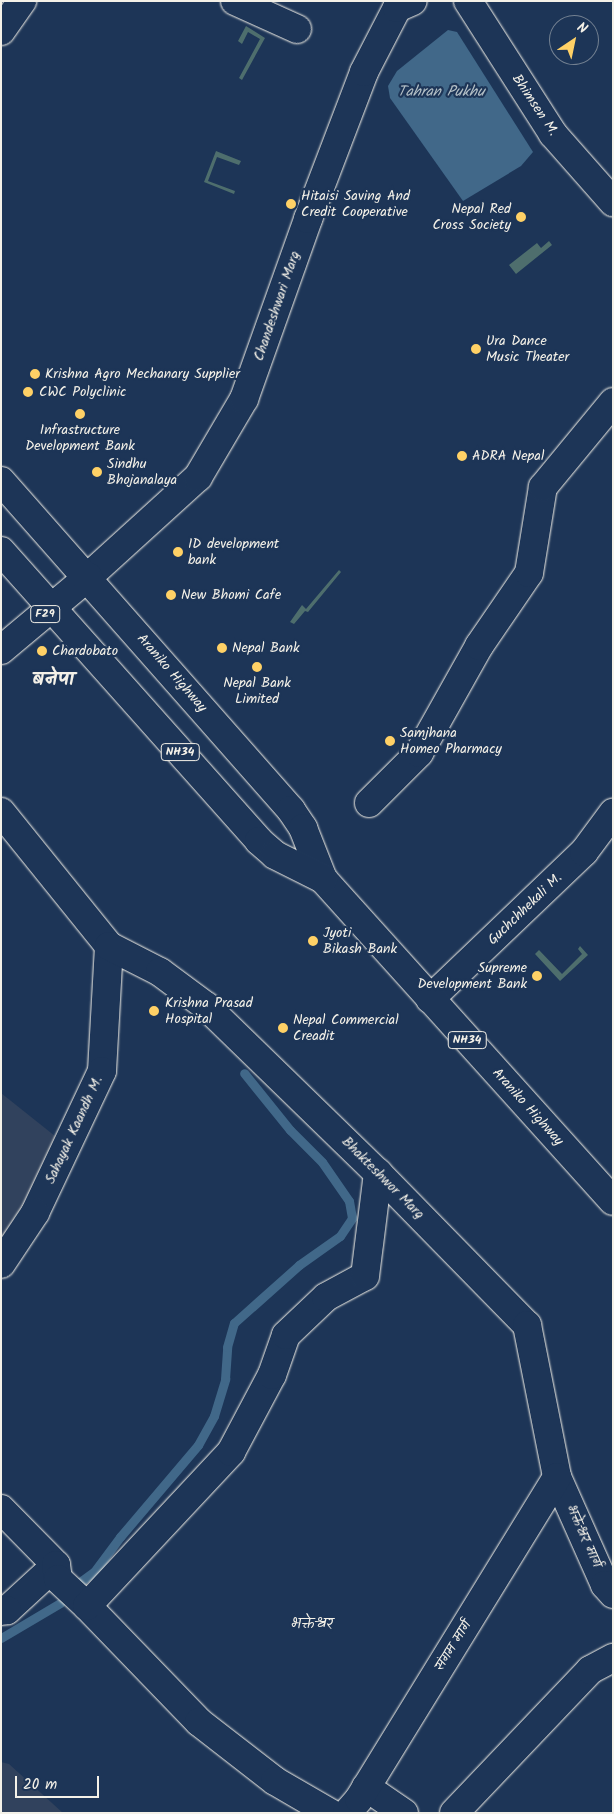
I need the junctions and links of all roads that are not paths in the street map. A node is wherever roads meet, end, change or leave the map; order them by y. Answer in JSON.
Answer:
{"nodes":[{"id":1,"x":22,"y":1,"type":"edge"},
{"id":2,"x":235,"y":1,"type":"edge"},
{"id":3,"x":413,"y":1,"type":"edge"},
{"id":4,"x":468,"y":1,"type":"edge"},
{"id":5,"x":297,"y":29,"type":"dead end"},
{"id":6,"x":1,"y":31,"type":"edge"},
{"id":7,"x":613,"y":202,"type":"edge"},
{"id":8,"x":613,"y":402,"type":"edge"},
{"id":9,"x":1,"y":481,"type":"edge"},
{"id":10,"x":1,"y":551,"type":"edge"},
{"id":11,"x":88,"y":577,"type":"junction"},
{"id":12,"x":52,"y":607,"type":"junction"},
{"id":13,"x":1,"y":650,"type":"edge"},
{"id":14,"x":368,"y":804,"type":"dead end"},
{"id":15,"x":1,"y":812,"type":"edge"},
{"id":16,"x":613,"y":813,"type":"edge"},
{"id":17,"x":323,"y":878,"type":"junction"},
{"id":18,"x":109,"y":946,"type":"junction"},
{"id":19,"x":430,"y":999,"type":"junction"},
{"id":20,"x":378,"y":1173,"type":"junction"},
{"id":21,"x":613,"y":1201,"type":"edge"},
{"id":22,"x":1,"y":1264,"type":"edge"},
{"id":23,"x":557,"y":1477,"type":"junction"},
{"id":24,"x":1,"y":1509,"type":"edge"},
{"id":25,"x":56,"y":1565,"type":"junction"},
{"id":26,"x":613,"y":1594,"type":"edge"},
{"id":27,"x":87,"y":1606,"type":"junction"},
{"id":28,"x":1,"y":1611,"type":"edge"},
{"id":29,"x":613,"y":1658,"type":"edge"},
{"id":30,"x":366,"y":1787,"type":"junction"},
{"id":31,"x":330,"y":1813,"type":"edge"},
{"id":32,"x":347,"y":1813,"type":"edge"},
{"id":33,"x":404,"y":1813,"type":"edge"},
{"id":34,"x":454,"y":1813,"type":"edge"}],
"edges":[{"from":1,"to":6,"type":"main road"},
{"from":2,"to":5,"type":"main road"},
{"from":3,"to":11,"type":"main road","name":"Chandeshwari Marg"},
{"from":4,"to":7,"type":"main road","name":"Bhimsen M."},
{"from":8,"to":14,"type":"main road"},
{"from":9,"to":11,"type":"main road","name":"Araniko Highway","number":"NH34"},
{"from":10,"to":12,"type":"main road","name":"Araniko Highway","number":"NH34"},
{"from":11,"to":12,"type":"main road","number":"F29"},
{"from":11,"to":17,"type":"main road","name":"Araniko Highway","number":"NH34"},
{"from":12,"to":13,"type":"main road","number":"F29"},
{"from":12,"to":17,"type":"main road","name":"Araniko Highway","number":"NH34"},
{"from":15,"to":18,"type":"main road"},
{"from":16,"to":19,"type":"main road","name":"Guchchhekali M."},
{"from":17,"to":19,"type":"main road","name":"Araniko Highway","number":"NH34"},
{"from":18,"to":20,"type":"main road","name":"Bhakteshwor Marg"},
{"from":18,"to":22,"type":"main road","name":"Sahayak Kaandh M."},
{"from":19,"to":21,"type":"main road","name":"Araniko Highway","number":"NH34"},
{"from":20,"to":23,"type":"main road","name":"Bhakteshwor Marg"},
{"from":20,"to":27,"type":"main road"},
{"from":23,"to":26,"type":"main road","name":"भक्तेश्वर मार्ग"},
{"from":23,"to":30,"type":"main road","name":"संगम मार्ग"},
{"from":24,"to":25,"type":"main road"},
{"from":25,"to":27,"type":"main road"},
{"from":25,"to":28,"type":"main road"},
{"from":27,"to":31,"type":"main road"},
{"from":29,"to":34,"type":"main road"},
{"from":30,"to":32,"type":"main road","name":"संगम मार्ग"},
{"from":30,"to":33,"type":"main road"}]}
